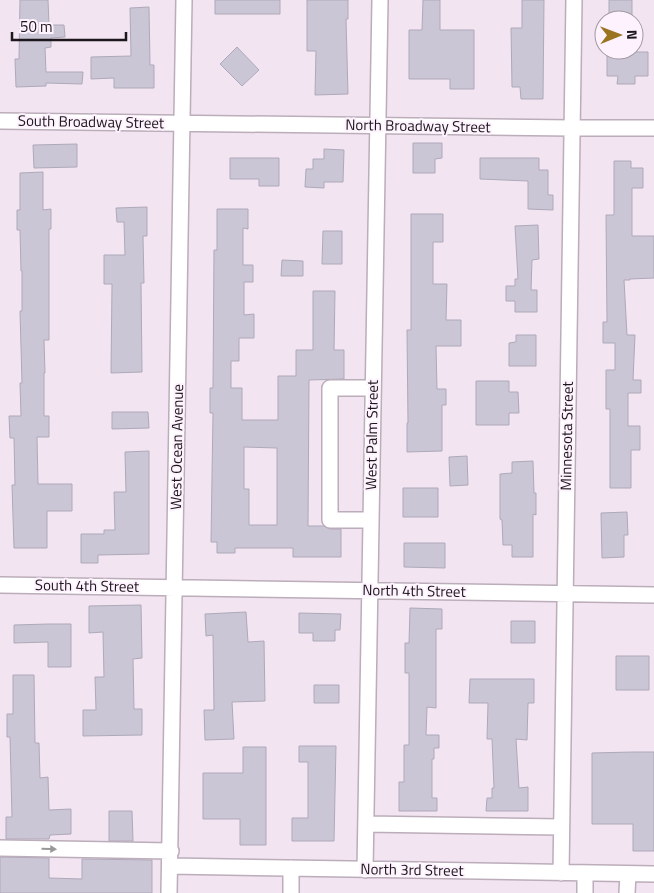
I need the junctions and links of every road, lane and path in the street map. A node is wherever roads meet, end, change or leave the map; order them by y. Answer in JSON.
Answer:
{"nodes":[{"id":1,"x":184,"y":0,"type":"edge"},
{"id":2,"x":380,"y":0,"type":"edge"},
{"id":3,"x":574,"y":0,"type":"edge"},
{"id":4,"x":0,"y":121,"type":"edge"},
{"id":5,"x":182,"y":124,"type":"junction"},
{"id":6,"x":377,"y":126,"type":"junction"},
{"id":7,"x":572,"y":128,"type":"junction"},
{"id":8,"x":654,"y":128,"type":"edge"},
{"id":9,"x":373,"y":388,"type":"junction"},
{"id":10,"x":371,"y":520,"type":"junction"},
{"id":11,"x":0,"y":585,"type":"edge"},
{"id":12,"x":175,"y":588,"type":"junction"},
{"id":13,"x":370,"y":591,"type":"junction"},
{"id":14,"x":565,"y":594,"type":"junction"},
{"id":15,"x":654,"y":595,"type":"edge"},
{"id":16,"x":366,"y":824,"type":"junction"},
{"id":17,"x":561,"y":828,"type":"junction"},
{"id":18,"x":0,"y":848,"type":"edge"},
{"id":19,"x":170,"y":859,"type":"junction"},
{"id":20,"x":292,"y":868,"type":"junction"},
{"id":21,"x":366,"y":870,"type":"junction"},
{"id":22,"x":560,"y":872,"type":"junction"},
{"id":23,"x":585,"y":873,"type":"junction"},
{"id":24,"x":628,"y":874,"type":"junction"},
{"id":25,"x":654,"y":874,"type":"edge"},
{"id":26,"x":169,"y":893,"type":"edge"},
{"id":27,"x":291,"y":893,"type":"edge"},
{"id":28,"x":585,"y":893,"type":"edge"},
{"id":29,"x":628,"y":893,"type":"edge"}],
"edges":[{"from":1,"to":5,"type":"street","name":"West Ocean Avenue"},
{"from":2,"to":6,"type":"street","name":"West Palm Street"},
{"from":3,"to":7,"type":"street","name":"Minnesota Street"},
{"from":4,"to":5,"type":"street","name":"South Broadway Street"},
{"from":5,"to":6,"type":"street","name":"North Broadway Street"},
{"from":5,"to":12,"type":"street","name":"West Ocean Avenue"},
{"from":6,"to":7,"type":"street","name":"North Broadway Street"},
{"from":6,"to":9,"type":"street","name":"West Palm Street"},
{"from":7,"to":8,"type":"street","name":"North Broadway Street"},
{"from":7,"to":14,"type":"street","name":"Minnesota Street"},
{"from":9,"to":10,"type":"street","name":"West Palm Street"},
{"from":9,"to":10,"type":"street"},
{"from":10,"to":13,"type":"street","name":"West Palm Street"},
{"from":11,"to":12,"type":"street","name":"South 4th Street"},
{"from":12,"to":13,"type":"street","name":"North 4th Street"},
{"from":12,"to":19,"type":"street","name":"West Ocean Avenue"},
{"from":13,"to":14,"type":"street","name":"North 4th Street"},
{"from":13,"to":16,"type":"street","name":"West Palm Street"},
{"from":14,"to":15,"type":"street","name":"North 4th Street"},
{"from":14,"to":17,"type":"street","name":"Minnesota Street"},
{"from":16,"to":17,"type":"street"},
{"from":16,"to":21,"type":"street","name":"West Palm Street"},
{"from":17,"to":22,"type":"street","name":"Minnesota Street"},
{"from":18,"to":19,"type":"street","name":"North 3rd Street","one_way":true},
{"from":19,"to":20,"type":"street","name":"North 3rd Street"},
{"from":19,"to":26,"type":"street","name":"West Ocean Avenue"},
{"from":20,"to":21,"type":"street","name":"North 3rd Street"},
{"from":20,"to":27,"type":"street"},
{"from":21,"to":22,"type":"street","name":"North 3rd Street"},
{"from":22,"to":23,"type":"street","name":"North 3rd Street"},
{"from":23,"to":24,"type":"street","name":"North 3rd Street"},
{"from":23,"to":28,"type":"street"},
{"from":24,"to":25,"type":"street","name":"North 3rd Street"},
{"from":24,"to":29,"type":"street"}]}
